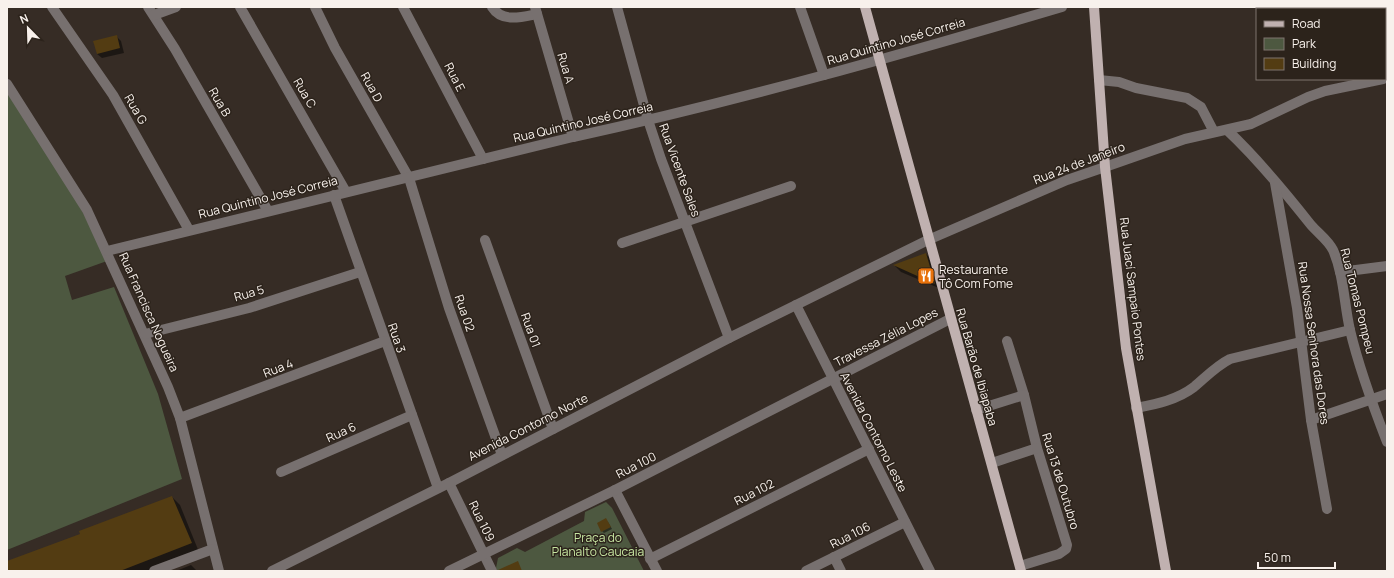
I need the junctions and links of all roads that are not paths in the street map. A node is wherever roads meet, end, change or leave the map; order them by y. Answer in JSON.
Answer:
{"nodes":[{"id":1,"x":52,"y":7,"type":"edge"},
{"id":2,"x":148,"y":7,"type":"edge"},
{"id":3,"x":176,"y":7,"type":"edge"},
{"id":4,"x":240,"y":7,"type":"edge"},
{"id":5,"x":315,"y":7,"type":"edge"},
{"id":6,"x":403,"y":7,"type":"edge"},
{"id":7,"x":492,"y":7,"type":"edge"},
{"id":8,"x":617,"y":7,"type":"edge"},
{"id":9,"x":800,"y":7,"type":"edge"},
{"id":10,"x":865,"y":7,"type":"edge"},
{"id":11,"x":1062,"y":7,"type":"edge"},
{"id":12,"x":1094,"y":7,"type":"edge"},
{"id":13,"x":536,"y":11,"type":"edge"},
{"id":14,"x":154,"y":16,"type":"junction"},
{"id":15,"x":880,"y":61,"type":"junction"},
{"id":16,"x":824,"y":75,"type":"junction"},
{"id":17,"x":1099,"y":80,"type":"junction"},
{"id":18,"x":1380,"y":80,"type":"edge"},
{"id":19,"x":8,"y":87,"type":"edge"},
{"id":20,"x":648,"y":120,"type":"junction"},
{"id":21,"x":1227,"y":130,"type":"junction"},
{"id":22,"x":1214,"y":132,"type":"junction"},
{"id":23,"x":573,"y":137,"type":"junction"},
{"id":24,"x":483,"y":159,"type":"junction"},
{"id":25,"x":1105,"y":166,"type":"junction"},
{"id":26,"x":409,"y":178,"type":"junction"},
{"id":27,"x":1275,"y":181,"type":"junction"},
{"id":28,"x":791,"y":186,"type":"dead end"},
{"id":29,"x":346,"y":192,"type":"junction"},
{"id":30,"x":334,"y":195,"type":"junction"},
{"id":31,"x":268,"y":211,"type":"junction"},
{"id":32,"x":685,"y":220,"type":"junction"},
{"id":33,"x":189,"y":230,"type":"junction"},
{"id":34,"x":484,"y":240,"type":"dead end"},
{"id":35,"x":928,"y":240,"type":"junction"},
{"id":36,"x":622,"y":243,"type":"dead end"},
{"id":37,"x":107,"y":251,"type":"junction"},
{"id":38,"x":1387,"y":266,"type":"edge"},
{"id":39,"x":360,"y":272,"type":"junction"},
{"id":40,"x":1340,"y":272,"type":"junction"},
{"id":41,"x":796,"y":305,"type":"junction"},
{"id":42,"x":950,"y":319,"type":"junction"},
{"id":43,"x":1350,"y":330,"type":"junction"},
{"id":44,"x":145,"y":334,"type":"junction"},
{"id":45,"x":729,"y":338,"type":"junction"},
{"id":46,"x":385,"y":341,"type":"junction"},
{"id":47,"x":1007,"y":341,"type":"dead end"},
{"id":48,"x":1302,"y":341,"type":"junction"},
{"id":49,"x":832,"y":378,"type":"junction"},
{"id":50,"x":1387,"y":394,"type":"edge"},
{"id":51,"x":1024,"y":395,"type":"junction"},
{"id":52,"x":1371,"y":400,"type":"junction"},
{"id":53,"x":1136,"y":408,"type":"junction"},
{"id":54,"x":976,"y":410,"type":"junction"},
{"id":55,"x":412,"y":415,"type":"junction"},
{"id":56,"x":180,"y":418,"type":"junction"},
{"id":57,"x":1311,"y":420,"type":"junction"},
{"id":58,"x":553,"y":429,"type":"junction"},
{"id":59,"x":1387,"y":442,"type":"edge"},
{"id":60,"x":1037,"y":448,"type":"junction"},
{"id":61,"x":868,"y":449,"type":"junction"},
{"id":62,"x":502,"y":455,"type":"junction"},
{"id":63,"x":992,"y":463,"type":"junction"},
{"id":64,"x":281,"y":472,"type":"dead end"},
{"id":65,"x":449,"y":483,"type":"junction"},
{"id":66,"x":438,"y":488,"type":"junction"},
{"id":67,"x":615,"y":490,"type":"junction"},
{"id":68,"x":1327,"y":509,"type":"dead end"},
{"id":69,"x":905,"y":522,"type":"junction"},
{"id":70,"x":213,"y":549,"type":"junction"},
{"id":71,"x":483,"y":554,"type":"junction"},
{"id":72,"x":834,"y":557,"type":"junction"},
{"id":73,"x":650,"y":558,"type":"junction"},
{"id":74,"x":1020,"y":568,"type":"edge"},
{"id":75,"x":154,"y":571,"type":"edge"},
{"id":76,"x":218,"y":571,"type":"edge"},
{"id":77,"x":272,"y":571,"type":"edge"},
{"id":78,"x":449,"y":571,"type":"edge"},
{"id":79,"x":492,"y":571,"type":"edge"},
{"id":80,"x":657,"y":571,"type":"edge"},
{"id":81,"x":806,"y":571,"type":"edge"},
{"id":82,"x":841,"y":571,"type":"edge"},
{"id":83,"x":930,"y":571,"type":"edge"},
{"id":84,"x":1166,"y":571,"type":"edge"}],
"edges":[{"from":1,"to":33,"type":"street","name":"Rua G"},
{"from":2,"to":14,"type":"street","name":"Rua B"},
{"from":3,"to":14,"type":"street"},
{"from":4,"to":29,"type":"street","name":"Rua C"},
{"from":5,"to":26,"type":"street","name":"Rua D"},
{"from":6,"to":24,"type":"street","name":"Rua E"},
{"from":7,"to":13,"type":"street"},
{"from":8,"to":20,"type":"street","name":"Rua Vicente Sales"},
{"from":9,"to":16,"type":"street"},
{"from":10,"to":15,"type":"main road","name":"Rua Barão de Ibiapaba"},
{"from":11,"to":15,"type":"street","name":"Rua Quintino José Correia"},
{"from":12,"to":17,"type":"main road","name":"Rua Juací Sampaio Pontes"},
{"from":13,"to":23,"type":"street","name":"Rua A"},
{"from":14,"to":31,"type":"street","name":"Rua B"},
{"from":15,"to":16,"type":"street","name":"Rua Quintino José Correia"},
{"from":15,"to":35,"type":"main road","name":"Rua Barão de Ibiapaba"},
{"from":16,"to":20,"type":"street","name":"Rua Quintino José Correia"},
{"from":17,"to":22,"type":"street"},
{"from":17,"to":25,"type":"main road","name":"Rua Juací Sampaio Pontes"},
{"from":18,"to":21,"type":"street","name":"Rua 24 de Janeiro"},
{"from":19,"to":37,"type":"street","name":"Rua Francisca Nogueira"},
{"from":20,"to":23,"type":"street","name":"Rua Quintino José Correia"},
{"from":20,"to":32,"type":"street","name":"Rua Vicente Sales"},
{"from":21,"to":22,"type":"street","name":"Rua 24 de Janeiro"},
{"from":21,"to":27,"type":"street","name":"Rua Tomas Pompeu"},
{"from":22,"to":25,"type":"street","name":"Rua 24 de Janeiro"},
{"from":23,"to":24,"type":"street","name":"Rua Quintino José Correia"},
{"from":24,"to":26,"type":"street","name":"Rua Quintino José Correia"},
{"from":25,"to":35,"type":"street","name":"Rua 24 de Janeiro"},
{"from":25,"to":53,"type":"main road","name":"Rua Juací Sampaio Pontes"},
{"from":26,"to":29,"type":"street","name":"Rua Quintino José Correia"},
{"from":26,"to":62,"type":"street","name":"Rua 02"},
{"from":27,"to":40,"type":"street","name":"Rua Tomas Pompeu"},
{"from":27,"to":48,"type":"street","name":"Rua Nossa Senhora das Dores"},
{"from":28,"to":32,"type":"street"},
{"from":29,"to":30,"type":"street","name":"Rua Quintino José Correia"},
{"from":30,"to":31,"type":"street","name":"Rua Quintino José Correia"},
{"from":30,"to":39,"type":"street","name":"Rua 3"},
{"from":31,"to":33,"type":"street","name":"Rua Quintino José Correia"},
{"from":32,"to":36,"type":"street"},
{"from":32,"to":45,"type":"street","name":"Rua Vicente Sales"},
{"from":33,"to":37,"type":"street","name":"Rua Quintino José Correia"},
{"from":34,"to":58,"type":"street","name":"Rua 01"},
{"from":35,"to":41,"type":"street","name":"Rua 24 de Janeiro"},
{"from":35,"to":42,"type":"main road","name":"Rua Barão de Ibiapaba"},
{"from":37,"to":44,"type":"street","name":"Rua Francisca Nogueira"},
{"from":38,"to":40,"type":"street"},
{"from":39,"to":44,"type":"street","name":"Rua 5"},
{"from":39,"to":46,"type":"street","name":"Rua 3"},
{"from":40,"to":43,"type":"street","name":"Rua Tomas Pompeu"},
{"from":41,"to":45,"type":"street","name":"Avenida Contorno Norte"},
{"from":41,"to":49,"type":"street","name":"Avenida Contorno Leste"},
{"from":42,"to":49,"type":"street","name":"Travessa Zélia Lopes"},
{"from":42,"to":54,"type":"main road","name":"Rua Barão de Ibiapaba"},
{"from":43,"to":48,"type":"street"},
{"from":43,"to":52,"type":"street","name":"Rua Tomas Pompeu"},
{"from":44,"to":56,"type":"street","name":"Rua Francisca Nogueira"},
{"from":45,"to":58,"type":"street","name":"Avenida Contorno Norte"},
{"from":46,"to":55,"type":"street","name":"Rua 3"},
{"from":46,"to":56,"type":"street","name":"Rua 4"},
{"from":47,"to":51,"type":"street","name":"Rua 13 de Outubro"},
{"from":48,"to":53,"type":"street"},
{"from":48,"to":57,"type":"street","name":"Rua Nossa Senhora das Dores"},
{"from":49,"to":61,"type":"street","name":"Avenida Contorno Leste"},
{"from":49,"to":67,"type":"street","name":"Rua 100"},
{"from":50,"to":52,"type":"street"},
{"from":51,"to":54,"type":"street"},
{"from":51,"to":60,"type":"street","name":"Rua 13 de Outubro"},
{"from":52,"to":57,"type":"street"},
{"from":52,"to":59,"type":"street","name":"Rua Tomas Pompeu"},
{"from":53,"to":84,"type":"main road","name":"Rua Juací Sampaio Pontes"},
{"from":54,"to":63,"type":"main road","name":"Rua Barão de Ibiapaba"},
{"from":55,"to":64,"type":"street","name":"Rua 6"},
{"from":55,"to":66,"type":"street","name":"Rua 3"},
{"from":56,"to":70,"type":"street","name":"Rua Francisca Nogueira"},
{"from":57,"to":68,"type":"street","name":"Rua Nossa Senhora das Dores"},
{"from":58,"to":62,"type":"street","name":"Avenida Contorno Norte"},
{"from":60,"to":63,"type":"street"},
{"from":60,"to":74,"type":"street","name":"Rua 13 de Outubro"},
{"from":61,"to":69,"type":"street","name":"Avenida Contorno Leste"},
{"from":61,"to":73,"type":"street","name":"Rua 102"},
{"from":62,"to":65,"type":"street","name":"Avenida Contorno Norte"},
{"from":63,"to":74,"type":"main road","name":"Rua Barão de Ibiapaba"},
{"from":65,"to":66,"type":"street","name":"Avenida Contorno Norte"},
{"from":65,"to":71,"type":"street","name":"Rua 109"},
{"from":66,"to":77,"type":"street","name":"Avenida Contorno Norte"},
{"from":67,"to":71,"type":"street","name":"Rua 100"},
{"from":67,"to":73,"type":"street"},
{"from":69,"to":72,"type":"street","name":"Rua 106"},
{"from":69,"to":83,"type":"street","name":"Avenida Contorno Leste"},
{"from":70,"to":75,"type":"street"},
{"from":70,"to":76,"type":"street","name":"Rua Francisca Nogueira"},
{"from":71,"to":78,"type":"street","name":"Rua 100"},
{"from":71,"to":79,"type":"street","name":"Rua 109"},
{"from":72,"to":81,"type":"street","name":"Rua 106"},
{"from":72,"to":82,"type":"street"},
{"from":73,"to":80,"type":"street"}]}
